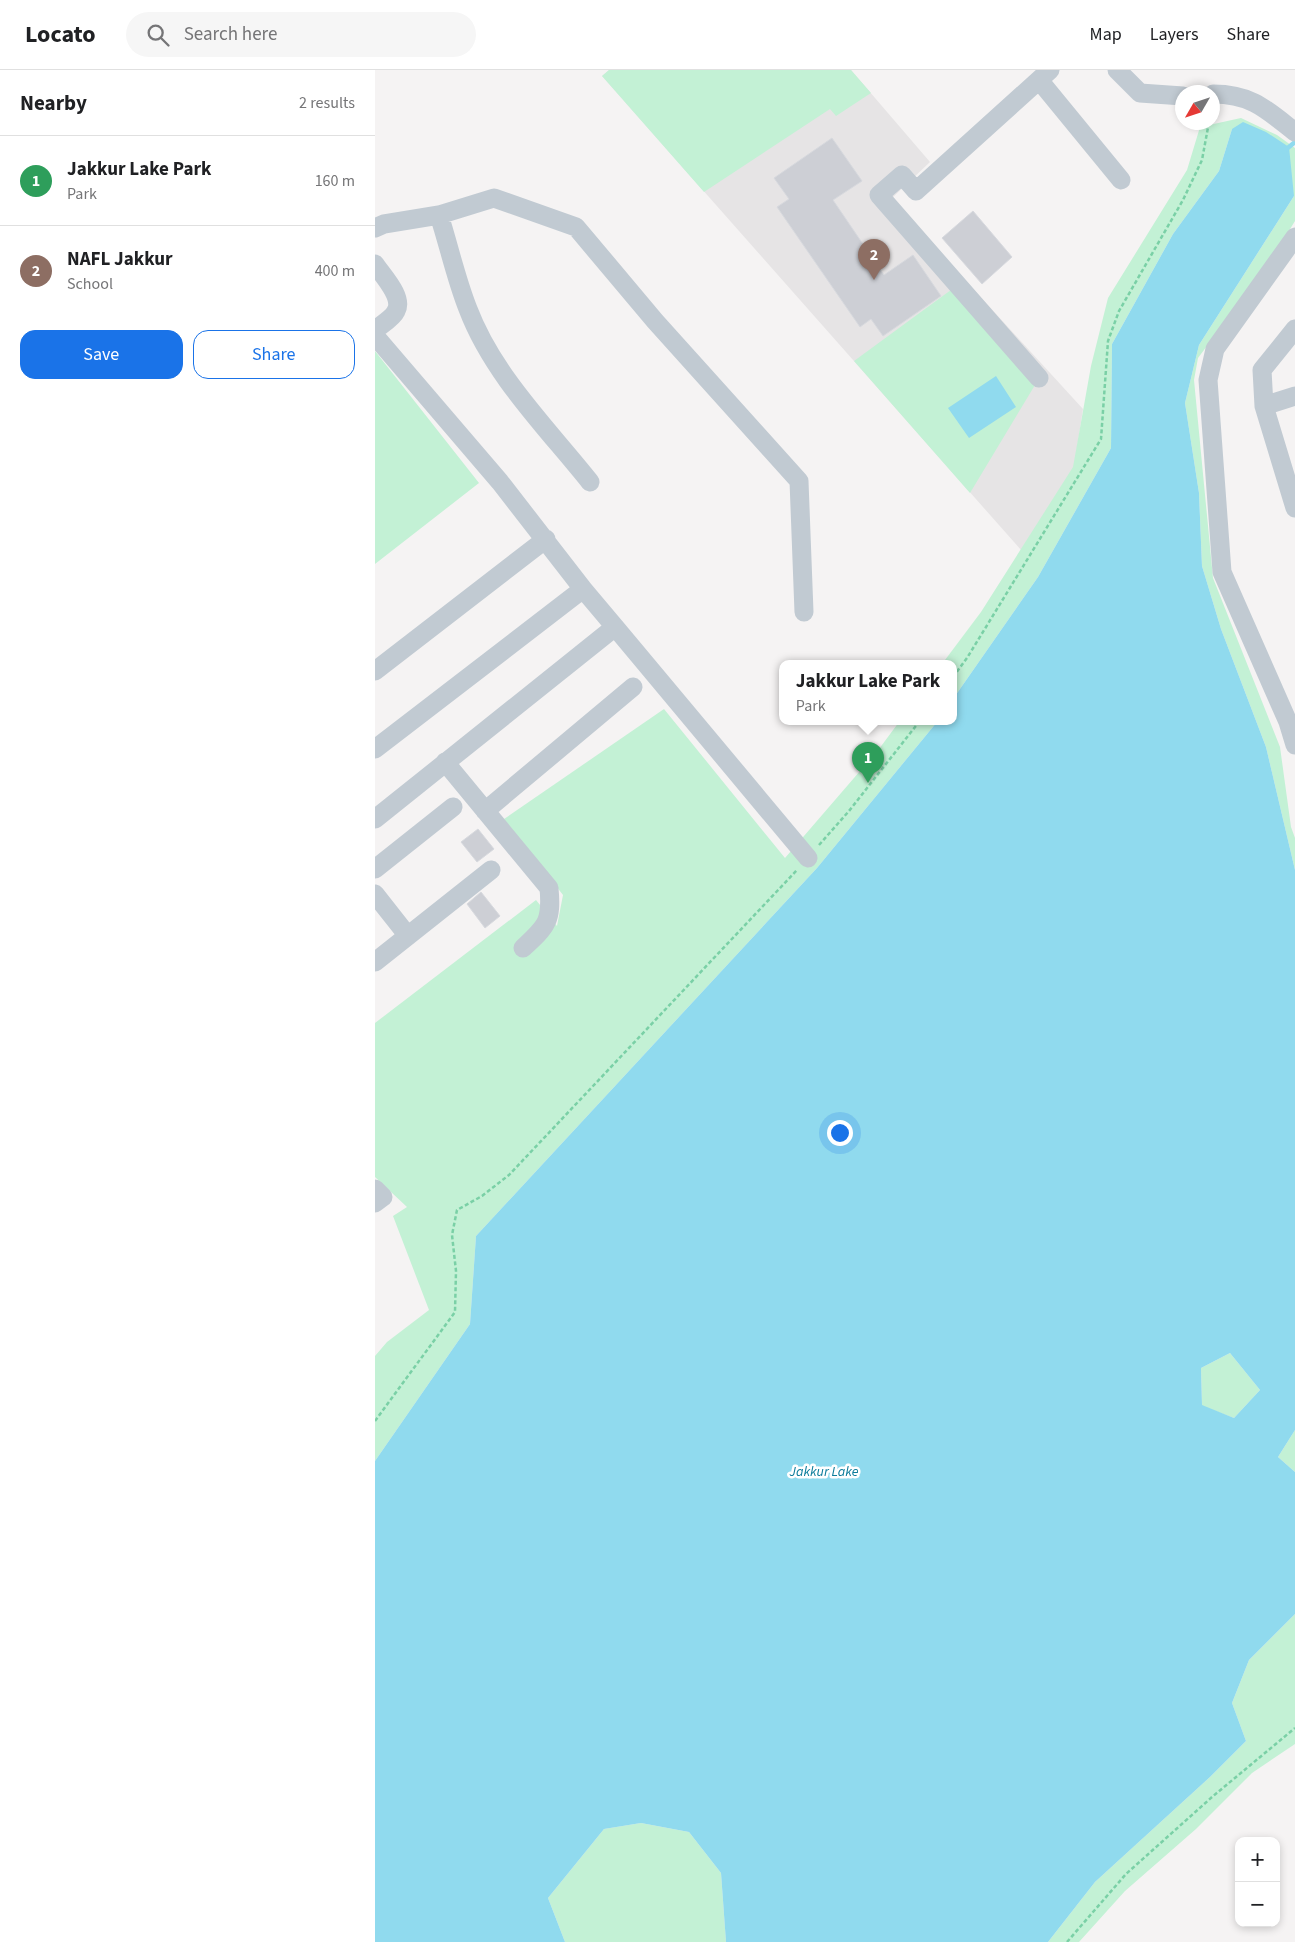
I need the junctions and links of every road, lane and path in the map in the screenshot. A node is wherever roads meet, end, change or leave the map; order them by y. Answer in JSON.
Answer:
{"nodes":[{"id":1,"x":1117,"y":70,"type":"edge"},
{"id":2,"x":1044,"y":75,"type":"edge"},
{"id":3,"x":1220,"y":94,"type":"edge"},
{"id":4,"x":1175,"y":95,"type":"edge"},
{"id":5,"x":1208,"y":130,"type":"edge"},
{"id":6,"x":1295,"y":132,"type":"edge"},
{"id":7,"x":1121,"y":180,"type":"dead end"},
{"id":8,"x":439,"y":215,"type":"junction"},
{"id":9,"x":380,"y":226,"type":"edge"},
{"id":10,"x":1295,"y":237,"type":"edge"},
{"id":11,"x":375,"y":264,"type":"edge"},
{"id":12,"x":1295,"y":329,"type":"edge"},
{"id":13,"x":375,"y":330,"type":"edge"},
{"id":14,"x":375,"y":336,"type":"edge"},
{"id":15,"x":1039,"y":378,"type":"dead end"},
{"id":16,"x":1295,"y":396,"type":"edge"},
{"id":17,"x":1264,"y":406,"type":"junction"},
{"id":18,"x":590,"y":482,"type":"dead end"},
{"id":19,"x":1295,"y":508,"type":"edge"},
{"id":20,"x":546,"y":539,"type":"junction"},
{"id":21,"x":583,"y":589,"type":"junction"},
{"id":22,"x":804,"y":612,"type":"dead end"},
{"id":23,"x":615,"y":627,"type":"junction"},
{"id":24,"x":375,"y":671,"type":"edge"},
{"id":25,"x":957,"y":672,"type":"edge"},
{"id":26,"x":633,"y":688,"type":"dead end"},
{"id":27,"x":917,"y":725,"type":"edge"},
{"id":28,"x":1295,"y":745,"type":"edge"},
{"id":29,"x":375,"y":749,"type":"edge"},
{"id":30,"x":445,"y":762,"type":"junction"},
{"id":31,"x":453,"y":807,"type":"dead end"},
{"id":32,"x":485,"y":811,"type":"junction"},
{"id":33,"x":375,"y":819,"type":"edge"},
{"id":34,"x":808,"y":858,"type":"junction"},
{"id":35,"x":375,"y":868,"type":"edge"},
{"id":36,"x":491,"y":870,"type":"dead end"},
{"id":37,"x":375,"y":894,"type":"edge"},
{"id":38,"x":408,"y":936,"type":"junction"},
{"id":39,"x":523,"y":948,"type":"dead end"},
{"id":40,"x":375,"y":962,"type":"edge"},
{"id":41,"x":375,"y":1189,"type":"edge"},
{"id":42,"x":375,"y":1203,"type":"edge"},
{"id":43,"x":375,"y":1422,"type":"edge"},
{"id":44,"x":1295,"y":1728,"type":"edge"},
{"id":45,"x":1067,"y":1942,"type":"edge"}],
"edges":[{"from":1,"to":4,"type":"street"},
{"from":2,"to":7,"type":"street"},
{"from":2,"to":15,"type":"street"},
{"from":3,"to":6,"type":"street"},
{"from":5,"to":25,"type":"path"},
{"from":8,"to":9,"type":"street"},
{"from":8,"to":18,"type":"street"},
{"from":8,"to":22,"type":"street"},
{"from":10,"to":28,"type":"street"},
{"from":11,"to":13,"type":"street"},
{"from":12,"to":17,"type":"street"},
{"from":14,"to":20,"type":"street"},
{"from":16,"to":17,"type":"street"},
{"from":17,"to":19,"type":"street"},
{"from":20,"to":21,"type":"street"},
{"from":20,"to":24,"type":"street"},
{"from":21,"to":23,"type":"street"},
{"from":21,"to":29,"type":"street"},
{"from":23,"to":30,"type":"street"},
{"from":23,"to":34,"type":"street"},
{"from":26,"to":32,"type":"street"},
{"from":27,"to":34,"type":"path"},
{"from":30,"to":32,"type":"street"},
{"from":30,"to":33,"type":"street"},
{"from":31,"to":35,"type":"street"},
{"from":32,"to":39,"type":"street"},
{"from":34,"to":43,"type":"path"},
{"from":36,"to":38,"type":"street"},
{"from":37,"to":38,"type":"street"},
{"from":38,"to":40,"type":"street"},
{"from":41,"to":42,"type":"street"},
{"from":44,"to":45,"type":"path"}]}
